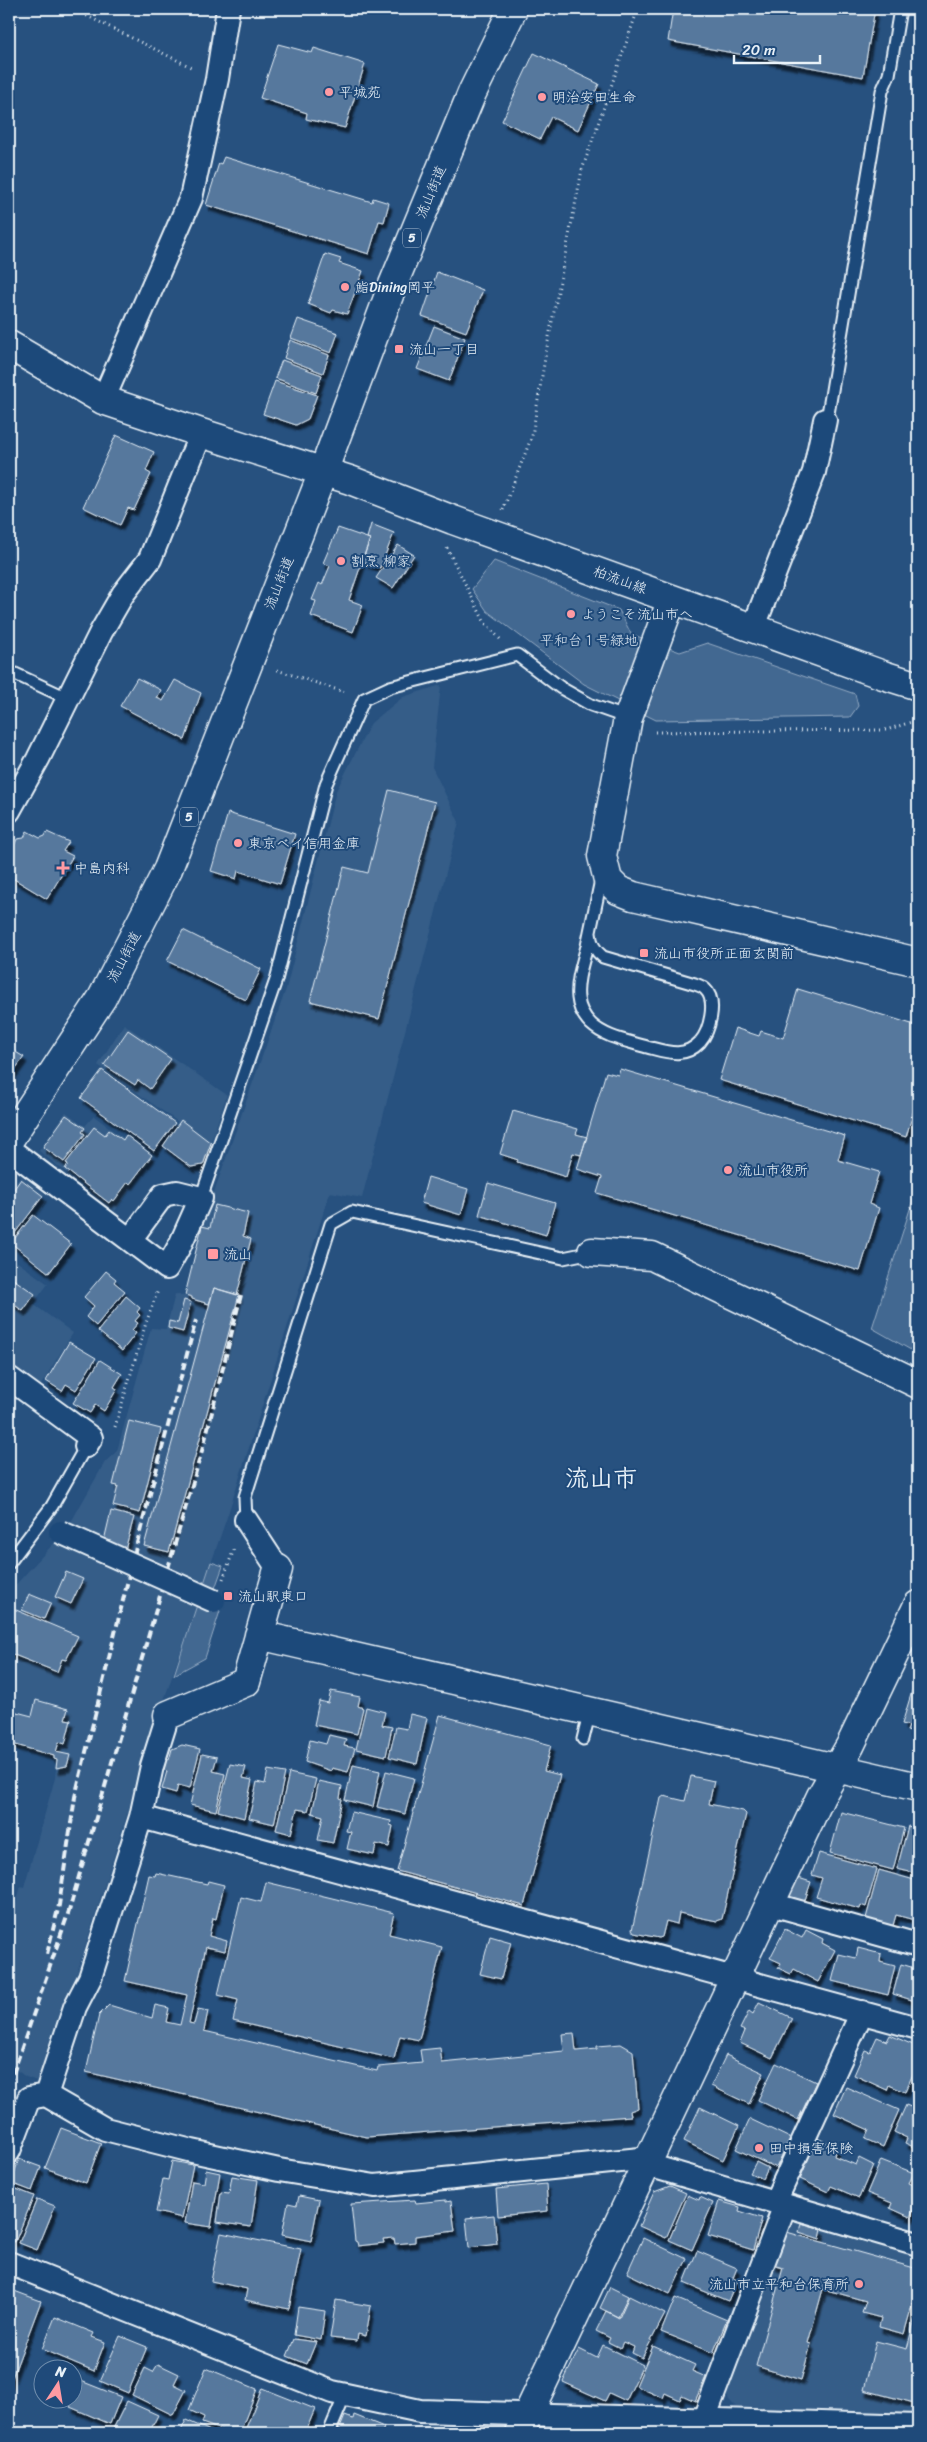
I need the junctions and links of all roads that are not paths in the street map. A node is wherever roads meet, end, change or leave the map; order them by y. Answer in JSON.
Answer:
{"nodes":[{"id":1,"x":228,"y":9,"type":"edge"},
{"id":2,"x":513,"y":9,"type":"edge"},
{"id":3,"x":900,"y":9,"type":"edge"},
{"id":4,"x":9,"y":345,"type":"edge"},
{"id":5,"x":103,"y":400,"type":"junction"},
{"id":6,"x":825,"y":420,"type":"joint"},
{"id":7,"x":201,"y":433,"type":"junction"},
{"id":8,"x":323,"y":472,"type":"junction"},
{"id":9,"x":672,"y":600,"type":"junction"},
{"id":10,"x":753,"y":629,"type":"junction"},
{"id":11,"x":9,"y":671,"type":"edge"},
{"id":12,"x":918,"y":686,"type":"edge"},
{"id":13,"x":69,"y":699,"type":"junction"},
{"id":14,"x":628,"y":718,"type":"junction"},
{"id":15,"x":9,"y":811,"type":"edge"},
{"id":16,"x":604,"y":868,"type":"junction"},
{"id":17,"x":590,"y":932,"type":"junction"},
{"id":18,"x":918,"y":962,"type":"edge"},
{"id":19,"x":9,"y":1140,"type":"edge"},
{"id":20,"x":9,"y":1149,"type":"edge"},
{"id":21,"x":201,"y":1198,"type":"junction"},
{"id":22,"x":130,"y":1240,"type":"junction"},
{"id":23,"x":592,"y":1252,"type":"joint"},
{"id":24,"x":9,"y":1378,"type":"edge"},
{"id":25,"x":918,"y":1384,"type":"edge"},
{"id":26,"x":89,"y":1442,"type":"joint"},
{"id":27,"x":246,"y":1520,"type":"joint"},
{"id":28,"x":60,"y":1532,"type":"dead end"},
{"id":29,"x":9,"y":1563,"type":"edge"},
{"id":30,"x":278,"y":1569,"type":"joint"},
{"id":31,"x":214,"y":1602,"type":"dead end"},
{"id":32,"x":918,"y":1605,"type":"edge"},
{"id":33,"x":259,"y":1635,"type":"junction"},
{"id":34,"x":590,"y":1711,"type":"junction"},
{"id":35,"x":168,"y":1715,"type":"joint"},
{"id":36,"x":582,"y":1739,"type":"dead end"},
{"id":37,"x":836,"y":1768,"type":"junction"},
{"id":38,"x":918,"y":1787,"type":"edge"},
{"id":39,"x":141,"y":1817,"type":"junction"},
{"id":40,"x":771,"y":1904,"type":"junction"},
{"id":41,"x":918,"y":1944,"type":"edge"},
{"id":42,"x":736,"y":1978,"type":"junction"},
{"id":43,"x":862,"y":2012,"type":"junction"},
{"id":44,"x":918,"y":2028,"type":"edge"},
{"id":45,"x":46,"y":2095,"type":"junction"},
{"id":46,"x":9,"y":2151,"type":"edge"},
{"id":47,"x":649,"y":2162,"type":"junction"},
{"id":48,"x":780,"y":2204,"type":"junction"},
{"id":49,"x":918,"y":2243,"type":"edge"},
{"id":50,"x":9,"y":2263,"type":"edge"},
{"id":51,"x":345,"y":2395,"type":"junction"},
{"id":52,"x":704,"y":2419,"type":"junction"},
{"id":53,"x":523,"y":2423,"type":"edge"},
{"id":54,"x":918,"y":2426,"type":"edge"},
{"id":55,"x":329,"y":2433,"type":"edge"}],
"edges":[{"from":1,"to":5,"type":"street"},
{"from":2,"to":8,"type":"street","name":"流山街道","number":"5"},
{"from":3,"to":6,"type":"lane"},
{"from":4,"to":5,"type":"street","name":"柏流山線"},
{"from":5,"to":7,"type":"street","name":"柏流山線"},
{"from":6,"to":10,"type":"street"},
{"from":7,"to":8,"type":"street","name":"柏流山線"},
{"from":7,"to":13,"type":"street"},
{"from":8,"to":9,"type":"street","name":"柏流山線"},
{"from":8,"to":19,"type":"street","name":"流山街道","number":"5"},
{"from":9,"to":10,"type":"street","name":"柏流山線"},
{"from":9,"to":14,"type":"street"},
{"from":10,"to":12,"type":"street","name":"柏流山線"},
{"from":11,"to":13,"type":"lane"},
{"from":13,"to":15,"type":"street"},
{"from":14,"to":16,"type":"street"},
{"from":14,"to":21,"type":"lane"},
{"from":16,"to":17,"type":"lane"},
{"from":16,"to":18,"type":"street"},
{"from":17,"to":17,"type":"lane"},
{"from":20,"to":22,"type":"street"},
{"from":21,"to":22,"type":"street"},
{"from":21,"to":22,"type":"street"},
{"from":23,"to":25,"type":"street"},
{"from":23,"to":27,"type":"lane"},
{"from":24,"to":26,"type":"street"},
{"from":26,"to":29,"type":"lane"},
{"from":27,"to":30,"type":"street"},
{"from":28,"to":31,"type":"street","bridge":true},
{"from":30,"to":33,"type":"street"},
{"from":32,"to":37,"type":"street"},
{"from":33,"to":34,"type":"street"},
{"from":33,"to":35,"type":"street"},
{"from":34,"to":36,"type":"lane"},
{"from":34,"to":37,"type":"street"},
{"from":35,"to":39,"type":"street"},
{"from":37,"to":38,"type":"street"},
{"from":37,"to":40,"type":"street"},
{"from":39,"to":42,"type":"street"},
{"from":39,"to":45,"type":"street"},
{"from":40,"to":41,"type":"street"},
{"from":40,"to":42,"type":"street"},
{"from":42,"to":43,"type":"street"},
{"from":42,"to":47,"type":"street"},
{"from":43,"to":44,"type":"street"},
{"from":43,"to":48,"type":"street"},
{"from":45,"to":46,"type":"street"},
{"from":45,"to":47,"type":"street"},
{"from":47,"to":48,"type":"street"},
{"from":47,"to":53,"type":"street"},
{"from":48,"to":49,"type":"street"},
{"from":48,"to":52,"type":"street"},
{"from":50,"to":51,"type":"street"},
{"from":51,"to":53,"type":"street"},
{"from":51,"to":55,"type":"lane"},
{"from":52,"to":53,"type":"street"},
{"from":52,"to":54,"type":"street"}]}
